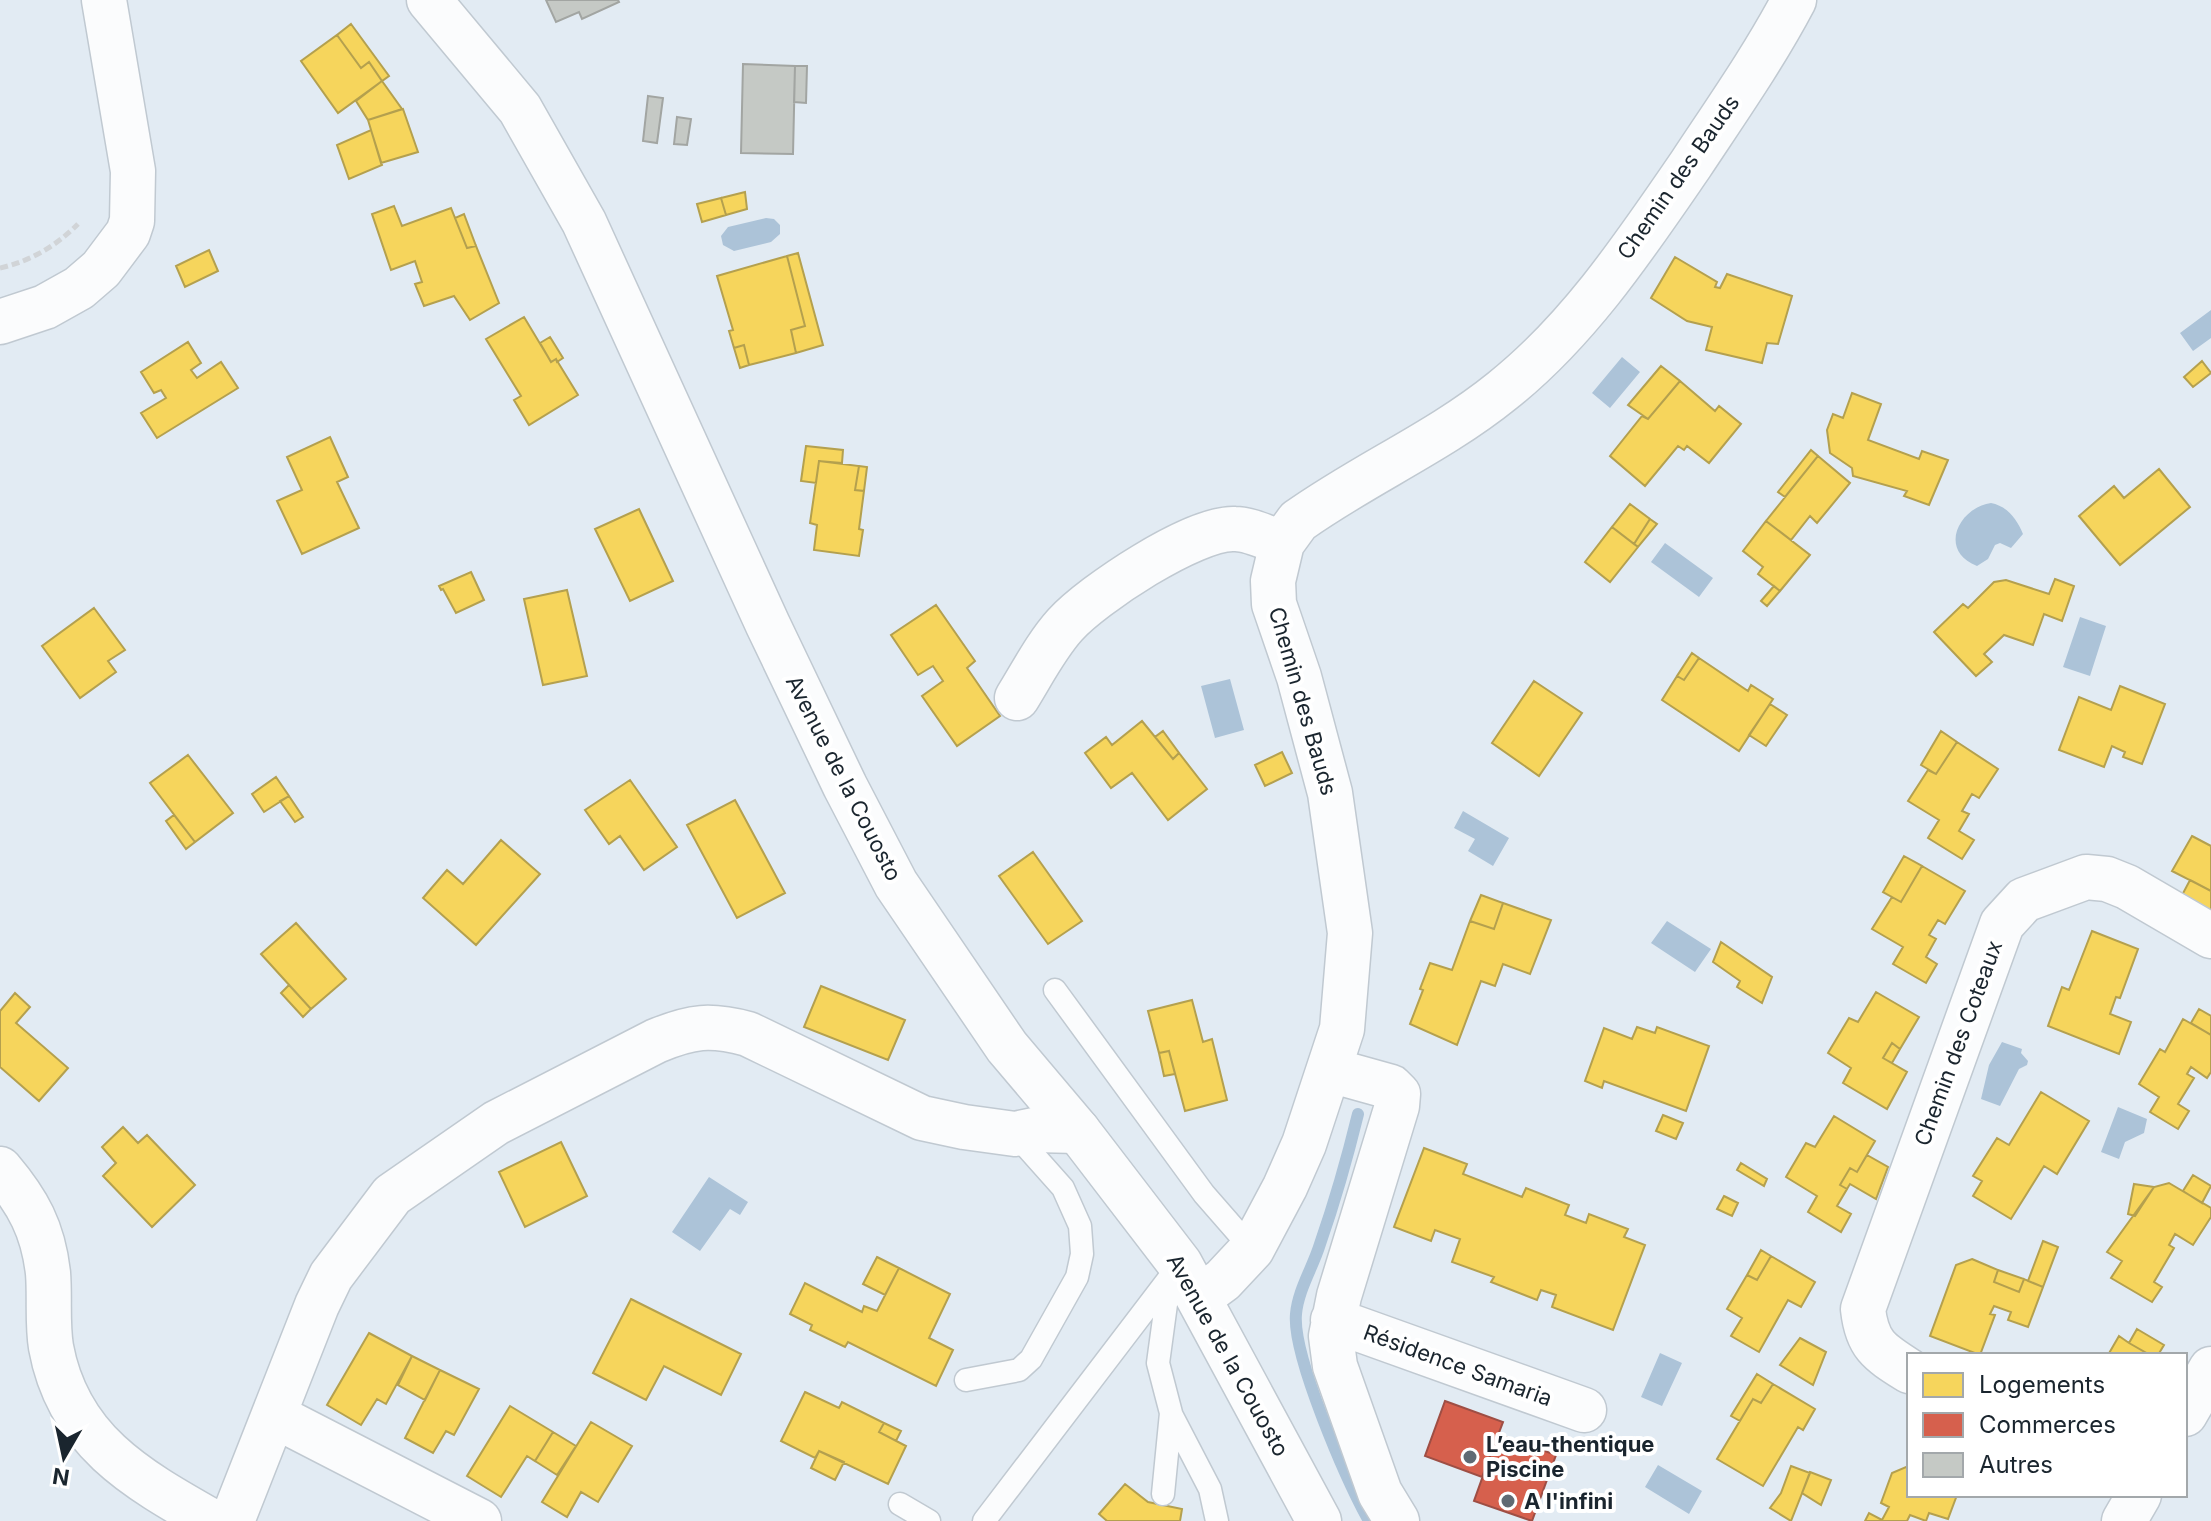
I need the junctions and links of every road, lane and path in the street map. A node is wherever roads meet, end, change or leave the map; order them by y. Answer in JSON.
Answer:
{"nodes":[{"id":1,"x":104,"y":0,"type":"edge"},
{"id":2,"x":429,"y":0,"type":"edge"},
{"id":3,"x":1794,"y":0,"type":"edge"},
{"id":4,"x":85,"y":218,"type":"dead end"},
{"id":5,"x":0,"y":268,"type":"edge"},
{"id":6,"x":0,"y":322,"type":"edge"},
{"id":7,"x":1282,"y":543,"type":"junction"},
{"id":8,"x":1017,"y":698,"type":"dead end"},
{"id":9,"x":2211,"y":936,"type":"edge"},
{"id":10,"x":1055,"y":990,"type":"dead end"},
{"id":11,"x":1330,"y":1070,"type":"junction"},
{"id":12,"x":1078,"y":1131,"type":"junction"},
{"id":13,"x":1015,"y":1134,"type":"junction"},
{"id":14,"x":0,"y":1169,"type":"edge"},
{"id":15,"x":1252,"y":1249,"type":"junction"},
{"id":16,"x":1190,"y":1280,"type":"junction"},
{"id":17,"x":1333,"y":1320,"type":"junction"},
{"id":18,"x":2211,"y":1369,"type":"edge"},
{"id":19,"x":1907,"y":1370,"type":"edge"},
{"id":20,"x":966,"y":1380,"type":"dead end"},
{"id":21,"x":1584,"y":1410,"type":"dead end"},
{"id":22,"x":2187,"y":1411,"type":"edge"},
{"id":23,"x":1171,"y":1413,"type":"junction"},
{"id":24,"x":275,"y":1416,"type":"junction"},
{"id":25,"x":1163,"y":1494,"type":"dead end"},
{"id":26,"x":900,"y":1504,"type":"dead end"},
{"id":27,"x":211,"y":1521,"type":"edge"},
{"id":28,"x":232,"y":1521,"type":"edge"},
{"id":29,"x":479,"y":1521,"type":"edge"},
{"id":30,"x":929,"y":1521,"type":"edge"},
{"id":31,"x":984,"y":1521,"type":"edge"},
{"id":32,"x":1217,"y":1521,"type":"edge"},
{"id":33,"x":1319,"y":1521,"type":"edge"},
{"id":34,"x":1397,"y":1521,"type":"edge"}],
"edges":[{"from":1,"to":6,"type":"street"},
{"from":2,"to":12,"type":"street","name":"Avenue de la Couosto"},
{"from":3,"to":7,"type":"street","name":"Chemin des Bauds"},
{"from":4,"to":5,"type":"path"},
{"from":7,"to":8,"type":"street"},
{"from":7,"to":11,"type":"street","name":"Chemin des Bauds"},
{"from":9,"to":19,"type":"street","name":"Chemin des Coteaux"},
{"from":10,"to":15,"type":"lane"},
{"from":11,"to":15,"type":"street","name":"Chemin des Bauds"},
{"from":11,"to":17,"type":"street","name":"Résidence Samaria"},
{"from":12,"to":13,"type":"street"},
{"from":12,"to":16,"type":"street","name":"Avenue de la Couosto"},
{"from":13,"to":20,"type":"lane"},
{"from":13,"to":24,"type":"street"},
{"from":14,"to":27,"type":"street"},
{"from":15,"to":16,"type":"street","name":"Chemin des Bauds"},
{"from":16,"to":23,"type":"lane"},
{"from":16,"to":31,"type":"lane"},
{"from":16,"to":33,"type":"street","name":"Avenue de la Couosto"},
{"from":17,"to":21,"type":"street","name":"Résidence Samaria"},
{"from":17,"to":34,"type":"street","name":"Résidence Samaria"},
{"from":18,"to":22,"type":"street"},
{"from":23,"to":25,"type":"lane"},
{"from":23,"to":32,"type":"lane"},
{"from":24,"to":28,"type":"street"},
{"from":24,"to":29,"type":"street"},
{"from":26,"to":30,"type":"lane"}]}
